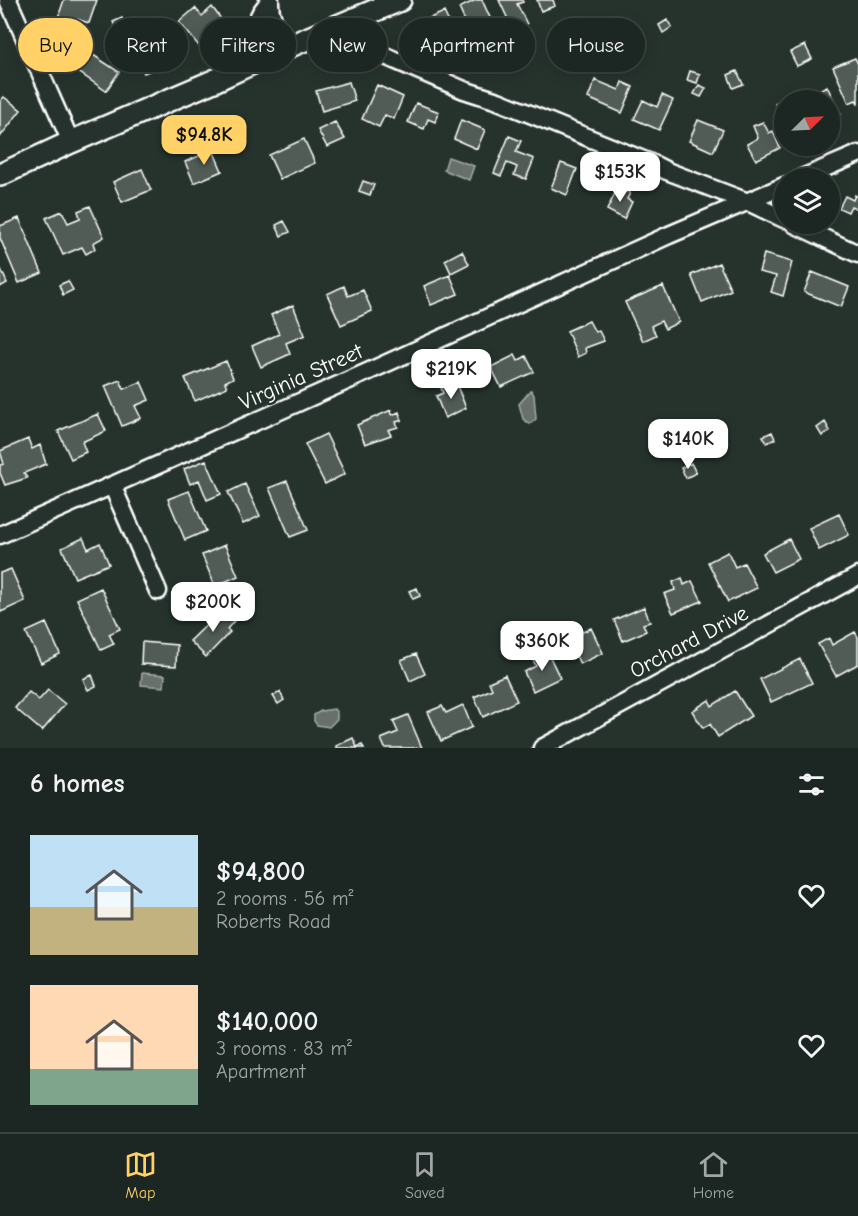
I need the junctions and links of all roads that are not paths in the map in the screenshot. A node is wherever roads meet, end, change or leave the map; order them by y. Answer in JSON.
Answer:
{"nodes":[{"id":1,"x":8,"y":0,"type":"edge"},
{"id":2,"x":270,"y":0,"type":"edge"},
{"id":3,"x":400,"y":0,"type":"edge"},
{"id":4,"x":273,"y":18,"type":"edge"},
{"id":5,"x":358,"y":18,"type":"edge"},
{"id":6,"x":387,"y":57,"type":"edge"},
{"id":7,"x":233,"y":72,"type":"edge"},
{"id":8,"x":220,"y":78,"type":"junction"},
{"id":9,"x":71,"y":142,"type":"junction"},
{"id":10,"x":858,"y":154,"type":"edge"},
{"id":11,"x":825,"y":168,"type":"edge"},
{"id":12,"x":0,"y":175,"type":"edge"},
{"id":13,"x":774,"y":190,"type":"edge"},
{"id":14,"x":748,"y":202,"type":"junction"},
{"id":15,"x":774,"y":214,"type":"edge"},
{"id":16,"x":815,"y":234,"type":"edge"},
{"id":17,"x":858,"y":254,"type":"edge"},
{"id":18,"x":112,"y":485,"type":"junction"},
{"id":19,"x":0,"y":535,"type":"edge"},
{"id":20,"x":858,"y":576,"type":"edge"},
{"id":21,"x":158,"y":591,"type":"dead end"},
{"id":22,"x":542,"y":748,"type":"edge"}],
"edges":[{"from":1,"to":9,"type":"street"},
{"from":2,"to":4,"type":"street"},
{"from":2,"to":8,"type":"street"},
{"from":3,"to":5,"type":"main road"},
{"from":6,"to":14,"type":"street"},
{"from":7,"to":8,"type":"main road"},
{"from":8,"to":9,"type":"main road"},
{"from":9,"to":12,"type":"main road"},
{"from":10,"to":11,"type":"street"},
{"from":13,"to":14,"type":"street","name":"Virginia Street"},
{"from":14,"to":15,"type":"street"},
{"from":14,"to":18,"type":"street","name":"Virginia Street"},
{"from":16,"to":17,"type":"street"},
{"from":18,"to":19,"type":"street","name":"Virginia Street"},
{"from":18,"to":21,"type":"street"},
{"from":20,"to":22,"type":"street","name":"Orchard Drive"}]}
